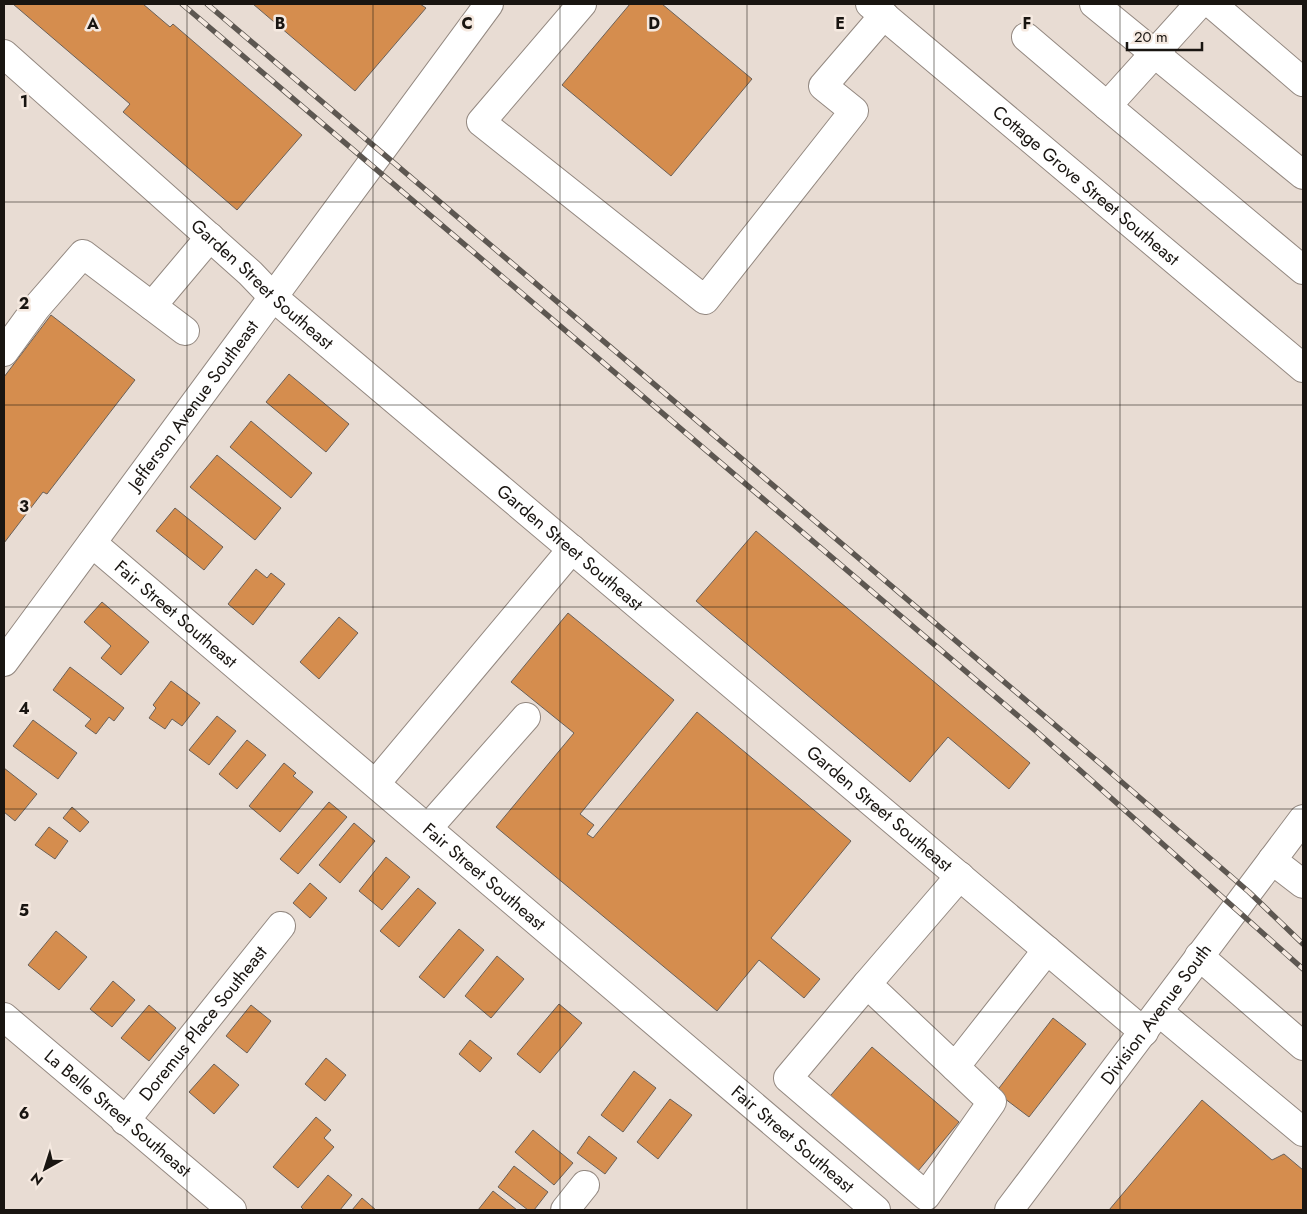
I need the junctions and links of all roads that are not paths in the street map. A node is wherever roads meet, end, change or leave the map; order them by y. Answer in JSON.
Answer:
{"nodes":[{"id":1,"x":489,"y":4,"type":"edge"},
{"id":2,"x":582,"y":4,"type":"edge"},
{"id":3,"x":1094,"y":4,"type":"edge"},
{"id":4,"x":1199,"y":4,"type":"edge"},
{"id":5,"x":1212,"y":4,"type":"edge"},
{"id":6,"x":877,"y":9,"type":"edge"},
{"id":7,"x":1026,"y":37,"type":"dead end"},
{"id":8,"x":1155,"y":53,"type":"junction"},
{"id":9,"x":4,"y":54,"type":"edge"},
{"id":10,"x":1303,"y":82,"type":"edge"},
{"id":11,"x":1107,"y":106,"type":"junction"},
{"id":12,"x":1303,"y":175,"type":"edge"},
{"id":13,"x":210,"y":237,"type":"junction"},
{"id":14,"x":1303,"y":270,"type":"edge"},
{"id":15,"x":274,"y":297,"type":"junction"},
{"id":16,"x":152,"y":306,"type":"junction"},
{"id":17,"x":184,"y":331,"type":"dead end"},
{"id":18,"x":4,"y":352,"type":"edge"},
{"id":19,"x":1303,"y":368,"type":"edge"},
{"id":20,"x":92,"y":542,"type":"junction"},
{"id":21,"x":572,"y":549,"type":"junction"},
{"id":22,"x":4,"y":662,"type":"edge"},
{"id":23,"x":526,"y":717,"type":"dead end"},
{"id":24,"x":376,"y":783,"type":"junction"},
{"id":25,"x":1303,"y":819,"type":"edge"},
{"id":26,"x":428,"y":828,"type":"junction"},
{"id":27,"x":1272,"y":860,"type":"junction"},
{"id":28,"x":960,"y":876,"type":"junction"},
{"id":29,"x":1303,"y":884,"type":"edge"},
{"id":30,"x":281,"y":926,"type":"dead end"},
{"id":31,"x":1048,"y":950,"type":"junction"},
{"id":32,"x":1199,"y":956,"type":"junction"},
{"id":33,"x":867,"y":984,"type":"junction"},
{"id":34,"x":4,"y":1017,"type":"edge"},
{"id":35,"x":1151,"y":1022,"type":"junction"},
{"id":36,"x":1303,"y":1046,"type":"edge"},
{"id":37,"x":955,"y":1067,"type":"junction"},
{"id":38,"x":816,"y":1103,"type":"junction"},
{"id":39,"x":125,"y":1121,"type":"junction"},
{"id":40,"x":1303,"y":1132,"type":"edge"},
{"id":41,"x":789,"y":1137,"type":"junction"},
{"id":42,"x":885,"y":1162,"type":"junction"},
{"id":43,"x":585,"y":1185,"type":"dead end"},
{"id":44,"x":867,"y":1203,"type":"edge"},
{"id":45,"x":232,"y":1210,"type":"edge"},
{"id":46,"x":565,"y":1210,"type":"edge"},
{"id":47,"x":1009,"y":1210,"type":"edge"}],
"edges":[{"from":1,"to":15,"type":"street","name":"Jefferson Avenue Southeast"},
{"from":2,"to":6,"type":"street"},
{"from":3,"to":8,"type":"street"},
{"from":4,"to":8,"type":"street"},
{"from":5,"to":10,"type":"street"},
{"from":6,"to":19,"type":"street","name":"Cottage Grove Street Southeast"},
{"from":7,"to":11,"type":"street"},
{"from":8,"to":11,"type":"street"},
{"from":8,"to":12,"type":"street"},
{"from":9,"to":13,"type":"street","name":"Garden Street Southeast"},
{"from":11,"to":14,"type":"street"},
{"from":13,"to":15,"type":"street","name":"Garden Street Southeast"},
{"from":13,"to":16,"type":"street"},
{"from":15,"to":20,"type":"street","name":"Jefferson Avenue Southeast"},
{"from":15,"to":21,"type":"street","name":"Garden Street Southeast"},
{"from":16,"to":17,"type":"street"},
{"from":16,"to":18,"type":"street"},
{"from":20,"to":22,"type":"street","name":"Jefferson Avenue Southeast"},
{"from":20,"to":24,"type":"street","name":"Fair Street Southeast"},
{"from":21,"to":24,"type":"street"},
{"from":21,"to":28,"type":"street","name":"Garden Street Southeast"},
{"from":23,"to":26,"type":"street"},
{"from":24,"to":26,"type":"street","name":"Fair Street Southeast"},
{"from":25,"to":27,"type":"street","name":"Division Avenue South"},
{"from":26,"to":41,"type":"street","name":"Fair Street Southeast"},
{"from":27,"to":29,"type":"street"},
{"from":27,"to":32,"type":"street","name":"Division Avenue South"},
{"from":28,"to":31,"type":"street","name":"Garden Street Southeast"},
{"from":28,"to":33,"type":"street"},
{"from":30,"to":39,"type":"street","name":"Doremus Place Southeast"},
{"from":31,"to":35,"type":"street","name":"Garden Street Southeast"},
{"from":31,"to":37,"type":"street"},
{"from":32,"to":35,"type":"street","name":"Division Avenue South"},
{"from":32,"to":36,"type":"street"},
{"from":33,"to":37,"type":"street"},
{"from":33,"to":38,"type":"street"},
{"from":34,"to":39,"type":"street","name":"La Belle Street Southeast"},
{"from":35,"to":40,"type":"street","name":"Garden Street Southeast"},
{"from":35,"to":47,"type":"street","name":"Division Avenue South"},
{"from":37,"to":42,"type":"street"},
{"from":38,"to":41,"type":"street"},
{"from":38,"to":42,"type":"street"},
{"from":39,"to":45,"type":"street","name":"La Belle Street Southeast"},
{"from":41,"to":44,"type":"street","name":"Fair Street Southeast"},
{"from":42,"to":44,"type":"street"},
{"from":43,"to":46,"type":"street"}]}
